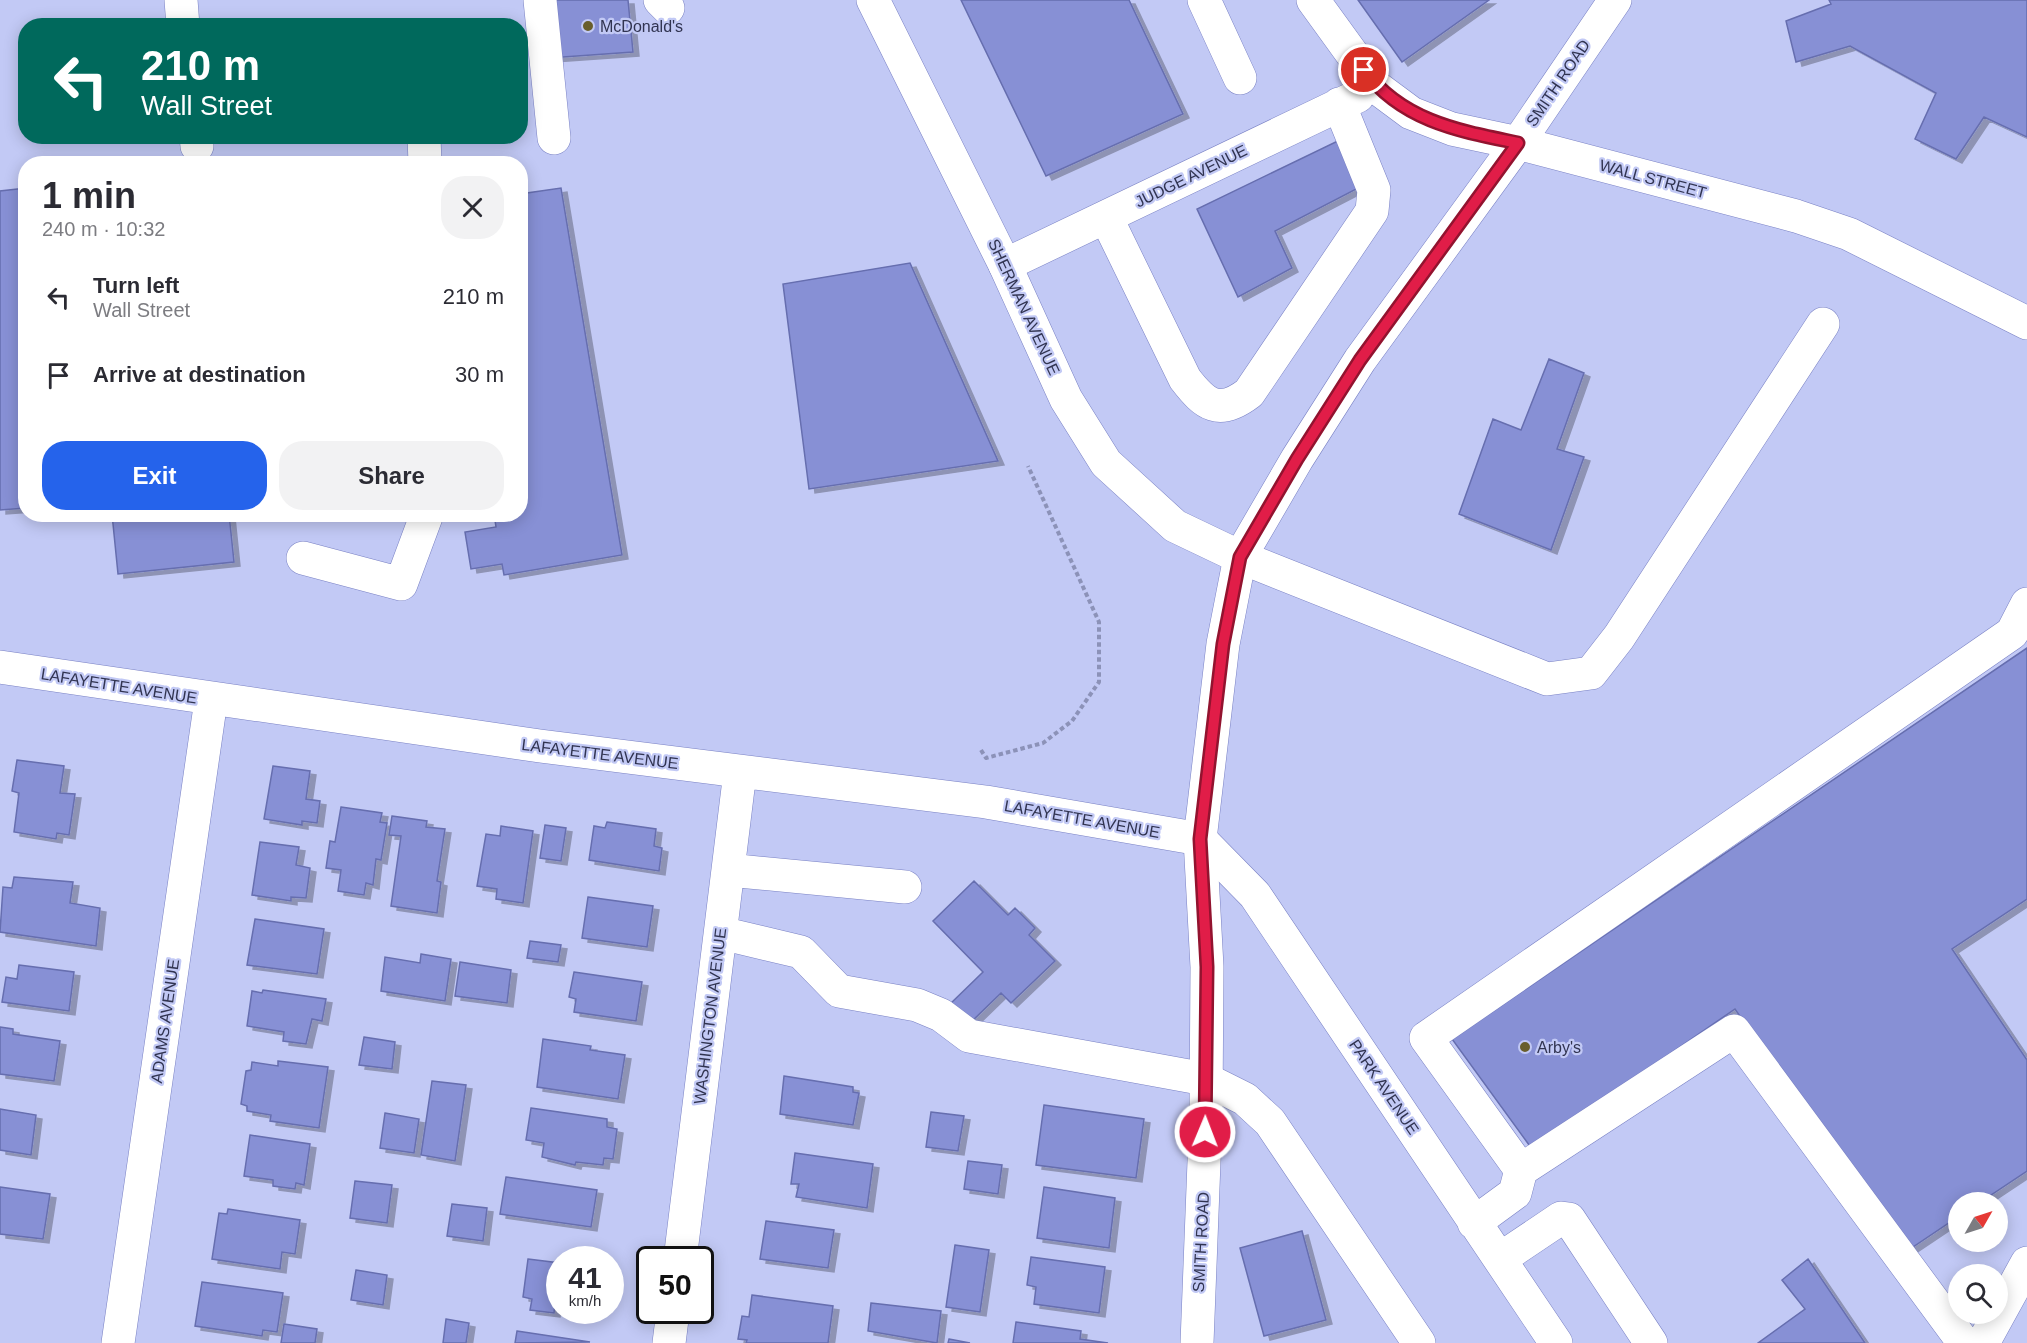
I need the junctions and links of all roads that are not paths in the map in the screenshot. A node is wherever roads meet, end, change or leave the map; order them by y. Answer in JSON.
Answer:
{"nodes":[{"id":1,"x":181,"y":0,"type":"edge"},
{"id":2,"x":540,"y":0,"type":"edge"},
{"id":3,"x":873,"y":0,"type":"edge"},
{"id":4,"x":1204,"y":0,"type":"edge"},
{"id":5,"x":1313,"y":0,"type":"edge"},
{"id":6,"x":1615,"y":0,"type":"edge"},
{"id":7,"x":182,"y":18,"type":"edge"},
{"id":8,"x":1240,"y":78,"type":"dead end"},
{"id":9,"x":1376,"y":87,"type":"junction"},
{"id":10,"x":1339,"y":104,"type":"junction"},
{"id":11,"x":554,"y":138,"type":"dead end"},
{"id":12,"x":1518,"y":143,"type":"junction"},
{"id":13,"x":1106,"y":217,"type":"junction"},
{"id":14,"x":1005,"y":265,"type":"junction"},
{"id":15,"x":2027,"y":322,"type":"edge"},
{"id":16,"x":1823,"y":324,"type":"dead end"},
{"id":17,"x":424,"y":522,"type":"edge"},
{"id":18,"x":1240,"y":557,"type":"junction"},
{"id":19,"x":303,"y":558,"type":"dead end"},
{"id":20,"x":2027,"y":604,"type":"edge"},
{"id":21,"x":0,"y":667,"type":"edge"},
{"id":22,"x":211,"y":700,"type":"junction"},
{"id":23,"x":740,"y":772,"type":"junction"},
{"id":24,"x":1200,"y":839,"type":"junction"},
{"id":25,"x":728,"y":870,"type":"junction"},
{"id":26,"x":905,"y":887,"type":"dead end"},
{"id":27,"x":721,"y":933,"type":"junction"},
{"id":28,"x":1205,"y":1079,"type":"junction"},
{"id":29,"x":1521,"y":1170,"type":"junction"},
{"id":30,"x":1474,"y":1223,"type":"junction"},
{"id":31,"x":682,"y":1246,"type":"edge"},
{"id":32,"x":1500,"y":1259,"type":"junction"},
{"id":33,"x":2027,"y":1263,"type":"edge"},
{"id":34,"x":671,"y":1324,"type":"edge"},
{"id":35,"x":118,"y":1343,"type":"edge"},
{"id":36,"x":669,"y":1343,"type":"edge"},
{"id":37,"x":1197,"y":1343,"type":"edge"},
{"id":38,"x":1419,"y":1343,"type":"edge"},
{"id":39,"x":1556,"y":1343,"type":"edge"},
{"id":40,"x":1651,"y":1343,"type":"edge"},
{"id":41,"x":1964,"y":1343,"type":"edge"},
{"id":42,"x":1983,"y":1343,"type":"edge"}],
"edges":[{"from":1,"to":7,"type":"street"},
{"from":2,"to":11,"type":"street"},
{"from":3,"to":14,"type":"street","name":"SHERMAN AVENUE"},
{"from":4,"to":8,"type":"street"},
{"from":5,"to":9,"type":"street","name":"WALL STREET"},
{"from":6,"to":12,"type":"street","name":"SMITH ROAD"},
{"from":9,"to":10,"type":"street","name":"JUDGE AVENUE"},
{"from":9,"to":12,"type":"street","name":"WALL STREET"},
{"from":10,"to":13,"type":"street","name":"JUDGE AVENUE"},
{"from":10,"to":13,"type":"street"},
{"from":12,"to":15,"type":"street","name":"WALL STREET"},
{"from":12,"to":18,"type":"street","name":"SMITH ROAD"},
{"from":13,"to":14,"type":"street","name":"JUDGE AVENUE"},
{"from":14,"to":18,"type":"street","name":"SHERMAN AVENUE"},
{"from":16,"to":18,"type":"street","name":"SHERMAN AVENUE"},
{"from":17,"to":19,"type":"street"},
{"from":18,"to":24,"type":"street","name":"SMITH ROAD"},
{"from":20,"to":29,"type":"street"},
{"from":21,"to":22,"type":"street","name":"LAFAYETTE AVENUE"},
{"from":22,"to":23,"type":"street","name":"LAFAYETTE AVENUE"},
{"from":22,"to":35,"type":"street","name":"ADAMS AVENUE"},
{"from":23,"to":24,"type":"street","name":"LAFAYETTE AVENUE"},
{"from":23,"to":25,"type":"street","name":"WASHINGTON AVENUE"},
{"from":24,"to":28,"type":"street","name":"SMITH ROAD"},
{"from":24,"to":30,"type":"street","name":"PARK AVENUE"},
{"from":25,"to":26,"type":"street"},
{"from":25,"to":27,"type":"street","name":"WASHINGTON AVENUE"},
{"from":27,"to":28,"type":"street"},
{"from":27,"to":31,"type":"street","name":"WASHINGTON AVENUE"},
{"from":28,"to":37,"type":"street","name":"SMITH ROAD"},
{"from":28,"to":38,"type":"street"},
{"from":29,"to":30,"type":"street"},
{"from":29,"to":41,"type":"street"},
{"from":30,"to":32,"type":"street","name":"PARK AVENUE"},
{"from":32,"to":39,"type":"street","name":"PARK AVENUE"},
{"from":32,"to":40,"type":"street"},
{"from":33,"to":42,"type":"street"},
{"from":34,"to":36,"type":"street"}]}
